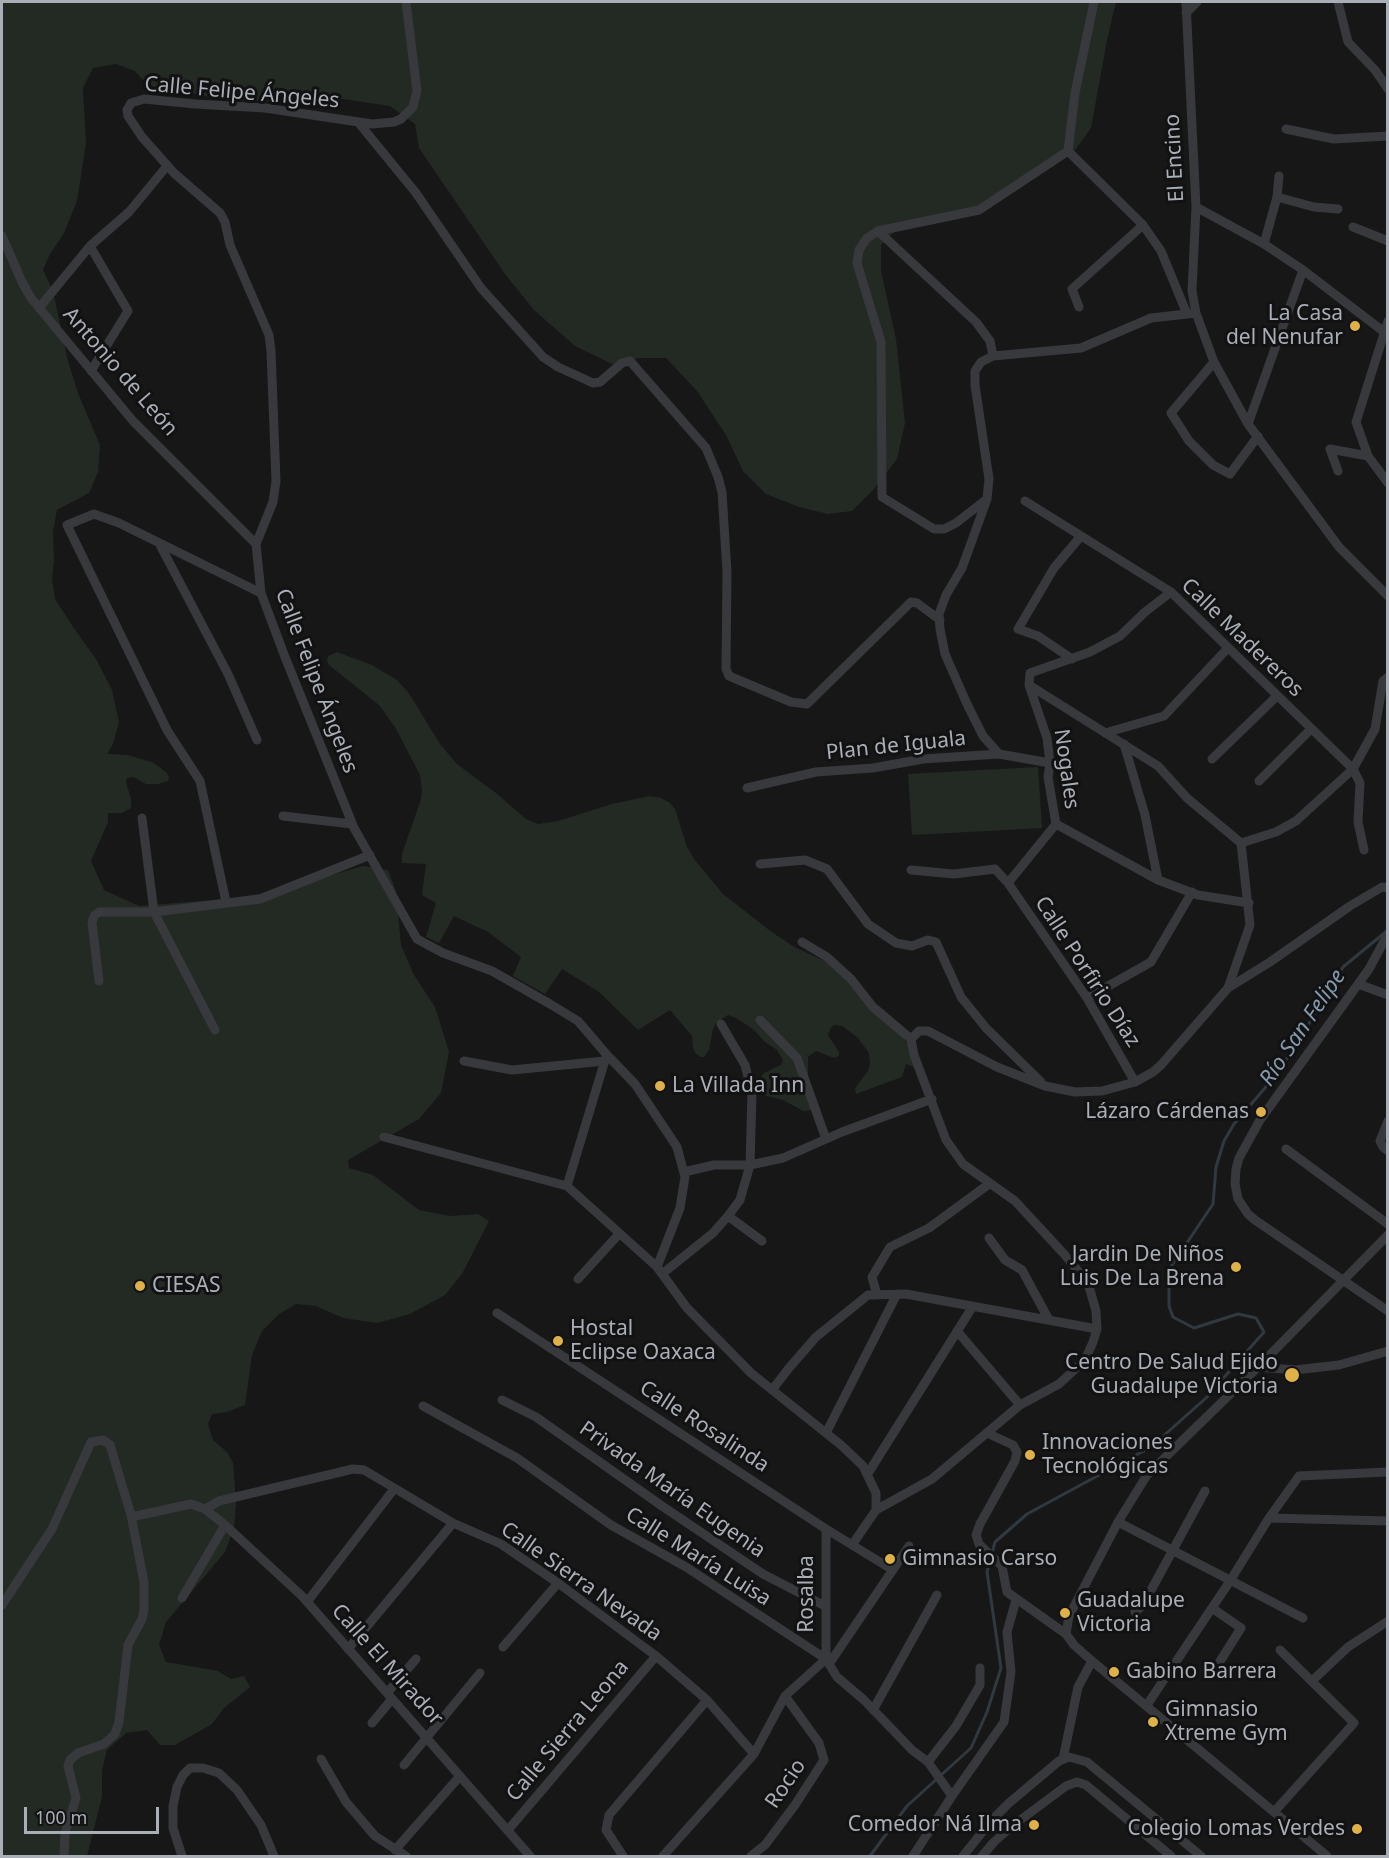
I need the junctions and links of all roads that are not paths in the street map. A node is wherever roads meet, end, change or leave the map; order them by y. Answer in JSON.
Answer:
{"nodes":[{"id":1,"x":406,"y":2,"type":"edge"},
{"id":2,"x":1094,"y":2,"type":"edge"},
{"id":3,"x":1186,"y":2,"type":"edge"},
{"id":4,"x":1197,"y":2,"type":"edge"},
{"id":5,"x":1338,"y":2,"type":"edge"},
{"id":6,"x":1186,"y":13,"type":"junction"},
{"id":7,"x":1388,"y":88,"type":"edge"},
{"id":8,"x":358,"y":122,"type":"junction"},
{"id":9,"x":1286,"y":129,"type":"dead end"},
{"id":10,"x":1388,"y":136,"type":"edge"},
{"id":11,"x":1068,"y":151,"type":"junction"},
{"id":12,"x":167,"y":166,"type":"junction"},
{"id":13,"x":1279,"y":176,"type":"dead end"},
{"id":14,"x":1277,"y":197,"type":"junction"},
{"id":15,"x":1196,"y":207,"type":"junction"},
{"id":16,"x":1338,"y":208,"type":"dead end"},
{"id":17,"x":1143,"y":225,"type":"junction"},
{"id":18,"x":1353,"y":227,"type":"dead end"},
{"id":19,"x":878,"y":231,"type":"junction"},
{"id":20,"x":2,"y":236,"type":"edge"},
{"id":21,"x":1388,"y":241,"type":"edge"},
{"id":22,"x":1264,"y":244,"type":"junction"},
{"id":23,"x":90,"y":246,"type":"junction"},
{"id":24,"x":1303,"y":270,"type":"junction"},
{"id":25,"x":1079,"y":307,"type":"dead end"},
{"id":26,"x":39,"y":308,"type":"junction"},
{"id":27,"x":1191,"y":314,"type":"junction"},
{"id":28,"x":1388,"y":321,"type":"edge"},
{"id":29,"x":1386,"y":334,"type":"edge"},
{"id":30,"x":993,"y":356,"type":"junction"},
{"id":31,"x":1214,"y":362,"type":"junction"},
{"id":32,"x":91,"y":371,"type":"junction"},
{"id":33,"x":1248,"y":424,"type":"junction"},
{"id":34,"x":1258,"y":436,"type":"junction"},
{"id":35,"x":1368,"y":456,"type":"junction"},
{"id":36,"x":1338,"y":471,"type":"dead end"},
{"id":37,"x":1388,"y":483,"type":"edge"},
{"id":38,"x":987,"y":499,"type":"junction"},
{"id":39,"x":1025,"y":501,"type":"dead end"},
{"id":40,"x":1081,"y":536,"type":"junction"},
{"id":41,"x":159,"y":543,"type":"junction"},
{"id":42,"x":256,"y":543,"type":"junction"},
{"id":43,"x":1171,"y":592,"type":"junction"},
{"id":44,"x":261,"y":593,"type":"junction"},
{"id":45,"x":1388,"y":596,"type":"edge"},
{"id":46,"x":940,"y":620,"type":"junction"},
{"id":47,"x":1228,"y":648,"type":"junction"},
{"id":48,"x":1072,"y":659,"type":"junction"},
{"id":49,"x":1388,"y":677,"type":"edge"},
{"id":50,"x":1029,"y":685,"type":"junction"},
{"id":51,"x":1277,"y":696,"type":"junction"},
{"id":52,"x":1311,"y":729,"type":"junction"},
{"id":53,"x":1105,"y":733,"type":"junction"},
{"id":54,"x":257,"y":740,"type":"dead end"},
{"id":55,"x":1125,"y":744,"type":"junction"},
{"id":56,"x":999,"y":754,"type":"junction"},
{"id":57,"x":1212,"y":759,"type":"dead end"},
{"id":58,"x":1050,"y":764,"type":"junction"},
{"id":59,"x":1353,"y":769,"type":"junction"},
{"id":60,"x":1259,"y":781,"type":"dead end"},
{"id":61,"x":747,"y":788,"type":"dead end"},
{"id":62,"x":283,"y":816,"type":"dead end"},
{"id":63,"x":142,"y":818,"type":"dead end"},
{"id":64,"x":352,"y":824,"type":"junction"},
{"id":65,"x":1056,"y":824,"type":"junction"},
{"id":66,"x":1241,"y":843,"type":"junction"},
{"id":67,"x":1364,"y":850,"type":"dead end"},
{"id":68,"x":370,"y":855,"type":"junction"},
{"id":69,"x":760,"y":864,"type":"dead end"},
{"id":70,"x":911,"y":870,"type":"dead end"},
{"id":71,"x":1158,"y":880,"type":"junction"},
{"id":72,"x":1008,"y":883,"type":"junction"},
{"id":73,"x":1388,"y":888,"type":"edge"},
{"id":74,"x":1192,"y":892,"type":"junction"},
{"id":75,"x":226,"y":902,"type":"junction"},
{"id":76,"x":1249,"y":903,"type":"junction"},
{"id":77,"x":154,"y":912,"type":"junction"},
{"id":78,"x":1387,"y":935,"type":"edge"},
{"id":79,"x":802,"y":942,"type":"dead end"},
{"id":80,"x":99,"y":981,"type":"dead end"},
{"id":81,"x":1358,"y":984,"type":"junction"},
{"id":82,"x":1228,"y":988,"type":"junction"},
{"id":83,"x":1388,"y":995,"type":"edge"},
{"id":84,"x":1087,"y":998,"type":"junction"},
{"id":85,"x":760,"y":1020,"type":"dead end"},
{"id":86,"x":721,"y":1024,"type":"dead end"},
{"id":87,"x":215,"y":1030,"type":"dead end"},
{"id":88,"x":910,"y":1039,"type":"junction"},
{"id":89,"x":606,"y":1058,"type":"junction"},
{"id":90,"x":464,"y":1061,"type":"dead end"},
{"id":91,"x":1135,"y":1082,"type":"junction"},
{"id":92,"x":1045,"y":1086,"type":"junction"},
{"id":93,"x":932,"y":1099,"type":"junction"},
{"id":94,"x":1388,"y":1121,"type":"edge"},
{"id":95,"x":384,"y":1137,"type":"dead end"},
{"id":96,"x":826,"y":1139,"type":"junction"},
{"id":97,"x":1286,"y":1149,"type":"dead end"},
{"id":98,"x":1388,"y":1150,"type":"edge"},
{"id":99,"x":750,"y":1165,"type":"junction"},
{"id":100,"x":684,"y":1172,"type":"junction"},
{"id":101,"x":989,"y":1184,"type":"junction"},
{"id":102,"x":567,"y":1186,"type":"junction"},
{"id":103,"x":728,"y":1216,"type":"junction"},
{"id":104,"x":1388,"y":1224,"type":"edge"},
{"id":105,"x":619,"y":1234,"type":"junction"},
{"id":106,"x":1388,"y":1235,"type":"edge"},
{"id":107,"x":989,"y":1238,"type":"dead end"},
{"id":108,"x":762,"y":1241,"type":"dead end"},
{"id":109,"x":659,"y":1270,"type":"junction"},
{"id":110,"x":578,"y":1279,"type":"dead end"},
{"id":111,"x":1342,"y":1281,"type":"junction"},
{"id":112,"x":897,"y":1294,"type":"junction"},
{"id":113,"x":877,"y":1295,"type":"junction"},
{"id":114,"x":973,"y":1306,"type":"junction"},
{"id":115,"x":1388,"y":1311,"type":"edge"},
{"id":116,"x":497,"y":1312,"type":"dead end"},
{"id":117,"x":1049,"y":1320,"type":"junction"},
{"id":118,"x":1097,"y":1329,"type":"junction"},
{"id":119,"x":957,"y":1331,"type":"junction"},
{"id":120,"x":1388,"y":1351,"type":"edge"},
{"id":121,"x":1258,"y":1367,"type":"junction"},
{"id":122,"x":772,"y":1390,"type":"junction"},
{"id":123,"x":502,"y":1400,"type":"dead end"},
{"id":124,"x":1020,"y":1405,"type":"junction"},
{"id":125,"x":423,"y":1406,"type":"dead end"},
{"id":126,"x":826,"y":1433,"type":"junction"},
{"id":127,"x":987,"y":1433,"type":"junction"},
{"id":128,"x":1388,"y":1472,"type":"edge"},
{"id":129,"x":867,"y":1475,"type":"junction"},
{"id":130,"x":394,"y":1489,"type":"junction"},
{"id":131,"x":1205,"y":1491,"type":"dead end"},
{"id":132,"x":205,"y":1509,"type":"junction"},
{"id":133,"x":876,"y":1510,"type":"junction"},
{"id":134,"x":131,"y":1517,"type":"junction"},
{"id":135,"x":1269,"y":1518,"type":"junction"},
{"id":136,"x":1388,"y":1521,"type":"edge"},
{"id":137,"x":1118,"y":1522,"type":"junction"},
{"id":138,"x":453,"y":1523,"type":"junction"},
{"id":139,"x":225,"y":1525,"type":"junction"},
{"id":140,"x":825,"y":1528,"type":"junction"},
{"id":141,"x":852,"y":1545,"type":"junction"},
{"id":142,"x":909,"y":1546,"type":"dead end"},
{"id":143,"x":1173,"y":1551,"type":"junction"},
{"id":144,"x":893,"y":1570,"type":"junction"},
{"id":145,"x":1230,"y":1581,"type":"junction"},
{"id":146,"x":558,"y":1583,"type":"junction"},
{"id":147,"x":937,"y":1595,"type":"dead end"},
{"id":148,"x":182,"y":1598,"type":"dead end"},
{"id":149,"x":1016,"y":1600,"type":"junction"},
{"id":150,"x":307,"y":1602,"type":"junction"},
{"id":151,"x":2,"y":1605,"type":"edge"},
{"id":152,"x":825,"y":1605,"type":"junction"},
{"id":153,"x":1212,"y":1608,"type":"junction"},
{"id":154,"x":1135,"y":1612,"type":"dead end"},
{"id":155,"x":1303,"y":1618,"type":"dead end"},
{"id":156,"x":1385,"y":1626,"type":"edge"},
{"id":157,"x":1066,"y":1634,"type":"junction"},
{"id":158,"x":503,"y":1647,"type":"dead end"},
{"id":159,"x":348,"y":1649,"type":"junction"},
{"id":160,"x":1280,"y":1650,"type":"dead end"},
{"id":161,"x":656,"y":1656,"type":"junction"},
{"id":162,"x":416,"y":1659,"type":"dead end"},
{"id":163,"x":827,"y":1661,"type":"junction"},
{"id":164,"x":1092,"y":1661,"type":"junction"},
{"id":165,"x":980,"y":1668,"type":"dead end"},
{"id":166,"x":480,"y":1673,"type":"dead end"},
{"id":167,"x":1212,"y":1674,"type":"dead end"},
{"id":168,"x":1312,"y":1681,"type":"junction"},
{"id":169,"x":389,"y":1696,"type":"junction"},
{"id":170,"x":785,"y":1696,"type":"junction"},
{"id":171,"x":707,"y":1700,"type":"junction"},
{"id":172,"x":1147,"y":1706,"type":"junction"},
{"id":173,"x":873,"y":1710,"type":"junction"},
{"id":174,"x":372,"y":1723,"type":"dead end"},
{"id":175,"x":427,"y":1738,"type":"junction"},
{"id":176,"x":754,"y":1754,"type":"junction"},
{"id":177,"x":1063,"y":1758,"type":"junction"},
{"id":178,"x":321,"y":1759,"type":"dead end"},
{"id":179,"x":404,"y":1765,"type":"dead end"},
{"id":180,"x":930,"y":1765,"type":"junction"},
{"id":181,"x":460,"y":1776,"type":"junction"},
{"id":182,"x":952,"y":1796,"type":"junction"},
{"id":183,"x":1274,"y":1812,"type":"junction"},
{"id":184,"x":508,"y":1830,"type":"junction"},
{"id":185,"x":395,"y":1850,"type":"junction"},
{"id":186,"x":64,"y":1857,"type":"edge"},
{"id":187,"x":182,"y":1857,"type":"edge"},
{"id":188,"x":274,"y":1857,"type":"edge"},
{"id":189,"x":406,"y":1857,"type":"edge"},
{"id":190,"x":530,"y":1857,"type":"edge"},
{"id":191,"x":623,"y":1857,"type":"edge"},
{"id":192,"x":663,"y":1857,"type":"edge"},
{"id":193,"x":751,"y":1857,"type":"edge"},
{"id":194,"x":913,"y":1857,"type":"edge"},
{"id":195,"x":963,"y":1857,"type":"edge"},
{"id":196,"x":982,"y":1857,"type":"edge"},
{"id":197,"x":1171,"y":1857,"type":"edge"},
{"id":198,"x":1201,"y":1857,"type":"edge"},
{"id":199,"x":1328,"y":1857,"type":"edge"}],
"edges":[{"from":1,"to":8,"type":"street","name":"Calle Felipe Ángeles"},
{"from":2,"to":11,"type":"street"},
{"from":3,"to":6,"type":"street","name":"El Encino"},
{"from":4,"to":6,"type":"street"},
{"from":5,"to":7,"type":"street"},
{"from":6,"to":15,"type":"street","name":"El Encino"},
{"from":8,"to":12,"type":"street","name":"Calle Felipe Ángeles"},
{"from":8,"to":46,"type":"street"},
{"from":9,"to":10,"type":"street"},
{"from":11,"to":17,"type":"street"},
{"from":11,"to":19,"type":"street"},
{"from":12,"to":23,"type":"street"},
{"from":12,"to":42,"type":"street","name":"Calle Felipe Ángeles"},
{"from":13,"to":14,"type":"street"},
{"from":14,"to":16,"type":"street"},
{"from":14,"to":22,"type":"street"},
{"from":15,"to":22,"type":"street"},
{"from":15,"to":27,"type":"street","name":"El Encino"},
{"from":17,"to":25,"type":"street"},
{"from":17,"to":27,"type":"street"},
{"from":18,"to":21,"type":"street"},
{"from":19,"to":30,"type":"street"},
{"from":19,"to":38,"type":"street"},
{"from":20,"to":26,"type":"street","name":"Antonio de León"},
{"from":22,"to":24,"type":"street"},
{"from":23,"to":26,"type":"street"},
{"from":23,"to":32,"type":"street"},
{"from":24,"to":29,"type":"street"},
{"from":24,"to":33,"type":"street"},
{"from":26,"to":32,"type":"street","name":"Antonio de León"},
{"from":27,"to":30,"type":"street"},
{"from":27,"to":31,"type":"street"},
{"from":28,"to":29,"type":"street"},
{"from":29,"to":35,"type":"street"},
{"from":30,"to":38,"type":"street"},
{"from":31,"to":33,"type":"street"},
{"from":31,"to":34,"type":"street"},
{"from":32,"to":42,"type":"street","name":"Antonio de León"},
{"from":33,"to":34,"type":"street"},
{"from":34,"to":45,"type":"street"},
{"from":35,"to":36,"type":"street"},
{"from":35,"to":37,"type":"street"},
{"from":38,"to":46,"type":"street"},
{"from":39,"to":40,"type":"street","name":"Calle Madereros"},
{"from":40,"to":43,"type":"street","name":"Calle Madereros"},
{"from":40,"to":48,"type":"street"},
{"from":41,"to":44,"type":"street"},
{"from":41,"to":54,"type":"street"},
{"from":41,"to":75,"type":"street"},
{"from":42,"to":44,"type":"street","name":"Calle Felipe Ángeles"},
{"from":43,"to":47,"type":"street","name":"Calle Madereros"},
{"from":43,"to":48,"type":"street"},
{"from":44,"to":64,"type":"street","name":"Calle Felipe Ángeles"},
{"from":46,"to":56,"type":"street"},
{"from":47,"to":51,"type":"street","name":"Calle Madereros"},
{"from":47,"to":53,"type":"street"},
{"from":48,"to":50,"type":"street"},
{"from":49,"to":59,"type":"street"},
{"from":50,"to":53,"type":"street"},
{"from":50,"to":58,"type":"street","name":"Nogales"},
{"from":51,"to":52,"type":"street","name":"Calle Madereros"},
{"from":51,"to":57,"type":"street"},
{"from":52,"to":59,"type":"street","name":"Calle Madereros"},
{"from":52,"to":60,"type":"street"},
{"from":53,"to":55,"type":"street"},
{"from":55,"to":66,"type":"street"},
{"from":55,"to":71,"type":"street"},
{"from":56,"to":58,"type":"street","name":"Plan de Iguala"},
{"from":56,"to":61,"type":"street","name":"Plan de Iguala"},
{"from":58,"to":65,"type":"street","name":"Nogales"},
{"from":59,"to":66,"type":"street"},
{"from":59,"to":67,"type":"street"},
{"from":62,"to":64,"type":"street"},
{"from":63,"to":77,"type":"street"},
{"from":64,"to":68,"type":"street","name":"Calle Felipe Ángeles"},
{"from":65,"to":71,"type":"street"},
{"from":65,"to":72,"type":"street"},
{"from":66,"to":76,"type":"street"},
{"from":68,"to":75,"type":"street"},
{"from":68,"to":89,"type":"street","name":"Calle Felipe Ángeles"},
{"from":69,"to":92,"type":"street"},
{"from":70,"to":72,"type":"street"},
{"from":71,"to":74,"type":"street"},
{"from":72,"to":84,"type":"street","name":"Calle Porfirio Díaz"},
{"from":73,"to":82,"type":"street"},
{"from":74,"to":76,"type":"street"},
{"from":74,"to":84,"type":"street"},
{"from":75,"to":77,"type":"street"},
{"from":76,"to":82,"type":"street"},
{"from":77,"to":80,"type":"street"},
{"from":77,"to":87,"type":"street"},
{"from":78,"to":81,"type":"street"},
{"from":79,"to":88,"type":"street"},
{"from":81,"to":83,"type":"street"},
{"from":81,"to":111,"type":"street"},
{"from":82,"to":91,"type":"street"},
{"from":84,"to":91,"type":"street","name":"Calle Porfirio Díaz"},
{"from":85,"to":96,"type":"street"},
{"from":86,"to":99,"type":"street"},
{"from":88,"to":92,"type":"street"},
{"from":88,"to":93,"type":"street"},
{"from":89,"to":90,"type":"street"},
{"from":89,"to":100,"type":"street","name":"Calle Felipe Ángeles"},
{"from":89,"to":102,"type":"street"},
{"from":91,"to":92,"type":"street"},
{"from":93,"to":96,"type":"street"},
{"from":93,"to":101,"type":"street"},
{"from":94,"to":98,"type":"street"},
{"from":95,"to":102,"type":"street"},
{"from":96,"to":99,"type":"street"},
{"from":97,"to":104,"type":"street"},
{"from":99,"to":100,"type":"street"},
{"from":99,"to":103,"type":"street"},
{"from":100,"to":109,"type":"street","name":"Calle Felipe Ángeles"},
{"from":101,"to":113,"type":"street"},
{"from":101,"to":118,"type":"street"},
{"from":102,"to":105,"type":"street"},
{"from":103,"to":108,"type":"street"},
{"from":103,"to":109,"type":"street"},
{"from":105,"to":109,"type":"street"},
{"from":105,"to":110,"type":"street"},
{"from":106,"to":111,"type":"street"},
{"from":107,"to":117,"type":"street"},
{"from":109,"to":122,"type":"street"},
{"from":111,"to":115,"type":"street"},
{"from":111,"to":121,"type":"street"},
{"from":112,"to":113,"type":"street"},
{"from":112,"to":114,"type":"street"},
{"from":112,"to":126,"type":"street"},
{"from":113,"to":122,"type":"street"},
{"from":114,"to":117,"type":"street"},
{"from":114,"to":119,"type":"street"},
{"from":116,"to":140,"type":"street","name":"Calle Rosalinda"},
{"from":117,"to":118,"type":"street"},
{"from":118,"to":124,"type":"street"},
{"from":119,"to":124,"type":"street"},
{"from":119,"to":129,"type":"street"},
{"from":120,"to":121,"type":"street"},
{"from":121,"to":137,"type":"street"},
{"from":122,"to":126,"type":"street"},
{"from":123,"to":152,"type":"street","name":"Privada María Eugenia"},
{"from":124,"to":127,"type":"street"},
{"from":125,"to":163,"type":"street","name":"Calle María Luisa"},
{"from":126,"to":129,"type":"street"},
{"from":127,"to":133,"type":"street"},
{"from":127,"to":149,"type":"street"},
{"from":128,"to":135,"type":"street"},
{"from":129,"to":133,"type":"street"},
{"from":130,"to":132,"type":"street","name":"Calle Sierra Nevada"},
{"from":130,"to":138,"type":"street","name":"Calle Sierra Nevada"},
{"from":130,"to":150,"type":"street"},
{"from":131,"to":143,"type":"street"},
{"from":132,"to":134,"type":"street"},
{"from":132,"to":139,"type":"street","name":"Calle El Mirador"},
{"from":133,"to":141,"type":"street"},
{"from":134,"to":151,"type":"street"},
{"from":134,"to":186,"type":"street"},
{"from":135,"to":136,"type":"street"},
{"from":135,"to":145,"type":"street"},
{"from":137,"to":143,"type":"street"},
{"from":137,"to":157,"type":"street"},
{"from":138,"to":146,"type":"street","name":"Calle Sierra Nevada"},
{"from":138,"to":159,"type":"street"},
{"from":139,"to":148,"type":"street"},
{"from":139,"to":150,"type":"street","name":"Calle El Mirador"},
{"from":140,"to":141,"type":"street","name":"Calle Rosalinda"},
{"from":140,"to":152,"type":"street","name":"Rosalba"},
{"from":141,"to":144,"type":"street","name":"Calle Rosalinda"},
{"from":142,"to":144,"type":"street"},
{"from":143,"to":145,"type":"street"},
{"from":143,"to":154,"type":"street"},
{"from":144,"to":163,"type":"street"},
{"from":145,"to":153,"type":"street"},
{"from":145,"to":155,"type":"street"},
{"from":146,"to":158,"type":"street"},
{"from":146,"to":161,"type":"street","name":"Calle Sierra Nevada"},
{"from":147,"to":173,"type":"street"},
{"from":149,"to":157,"type":"street"},
{"from":149,"to":182,"type":"street"},
{"from":150,"to":159,"type":"street","name":"Calle El Mirador"},
{"from":152,"to":163,"type":"street","name":"Rosalba"},
{"from":153,"to":167,"type":"street"},
{"from":153,"to":172,"type":"street"},
{"from":156,"to":168,"type":"street"},
{"from":157,"to":164,"type":"street"},
{"from":159,"to":169,"type":"street","name":"Calle El Mirador"},
{"from":160,"to":168,"type":"street"},
{"from":161,"to":171,"type":"street","name":"Calle Sierra Nevada"},
{"from":161,"to":184,"type":"street","name":"Calle Sierra Leona"},
{"from":162,"to":169,"type":"street"},
{"from":163,"to":170,"type":"street"},
{"from":163,"to":173,"type":"street","name":"Calle María Luisa"},
{"from":164,"to":172,"type":"street"},
{"from":164,"to":177,"type":"street"},
{"from":165,"to":180,"type":"street"},
{"from":166,"to":175,"type":"street"},
{"from":168,"to":183,"type":"street"},
{"from":169,"to":174,"type":"street"},
{"from":169,"to":175,"type":"street","name":"Calle El Mirador"},
{"from":170,"to":176,"type":"street"},
{"from":170,"to":193,"type":"street","name":"Rocio"},
{"from":171,"to":176,"type":"street","name":"Calle Sierra Nevada"},
{"from":171,"to":191,"type":"street"},
{"from":172,"to":183,"type":"street"},
{"from":173,"to":180,"type":"street","name":"Calle María Luisa"},
{"from":175,"to":179,"type":"street"},
{"from":175,"to":181,"type":"street","name":"Calle El Mirador"},
{"from":176,"to":192,"type":"street"},
{"from":177,"to":195,"type":"street"},
{"from":177,"to":198,"type":"street"},
{"from":178,"to":185,"type":"street"},
{"from":180,"to":182,"type":"street","name":"Calle María Luisa"},
{"from":181,"to":184,"type":"street","name":"Calle El Mirador"},
{"from":181,"to":185,"type":"street"},
{"from":182,"to":194,"type":"street"},
{"from":183,"to":199,"type":"street"},
{"from":184,"to":190,"type":"street","name":"Calle El Mirador"},
{"from":185,"to":189,"type":"street"},
{"from":187,"to":188,"type":"street"},
{"from":196,"to":197,"type":"street"}]}
